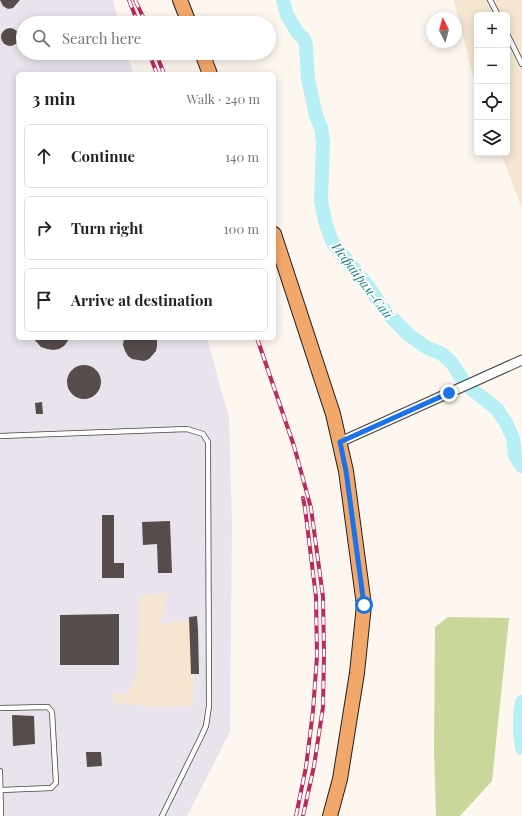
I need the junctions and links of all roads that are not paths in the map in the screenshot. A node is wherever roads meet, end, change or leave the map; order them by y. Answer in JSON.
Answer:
{"nodes":[{"id":1,"x":180,"y":0,"type":"edge"},
{"id":2,"x":490,"y":0,"type":"edge"},
{"id":3,"x":496,"y":12,"type":"edge"},
{"id":4,"x":186,"y":16,"type":"edge"},
{"id":5,"x":510,"y":40,"type":"edge"},
{"id":6,"x":205,"y":60,"type":"edge"},
{"id":7,"x":522,"y":64,"type":"edge"},
{"id":8,"x":209,"y":72,"type":"edge"},
{"id":9,"x":276,"y":240,"type":"edge"},
{"id":10,"x":522,"y":360,"type":"edge"},
{"id":11,"x":0,"y":436,"type":"edge"},
{"id":12,"x":340,"y":442,"type":"junction"},
{"id":13,"x":0,"y":708,"type":"edge"},
{"id":14,"x":0,"y":771,"type":"edge"},
{"id":15,"x":0,"y":778,"type":"edge"},
{"id":16,"x":0,"y":790,"type":"edge"},
{"id":17,"x":1,"y":816,"type":"edge"},
{"id":18,"x":162,"y":816,"type":"edge"},
{"id":19,"x":330,"y":816,"type":"edge"}],
"edges":[{"from":1,"to":4,"type":"main road"},
{"from":2,"to":3,"type":"lane"},
{"from":5,"to":7,"type":"lane"},
{"from":6,"to":8,"type":"main road"},
{"from":9,"to":12,"type":"main road"},
{"from":10,"to":12,"type":"street"},
{"from":11,"to":18,"type":"lane"},
{"from":12,"to":19,"type":"main road"},
{"from":13,"to":16,"type":"lane"},
{"from":14,"to":15,"type":"lane"},
{"from":15,"to":16,"type":"lane"},
{"from":16,"to":17,"type":"lane"}]}
